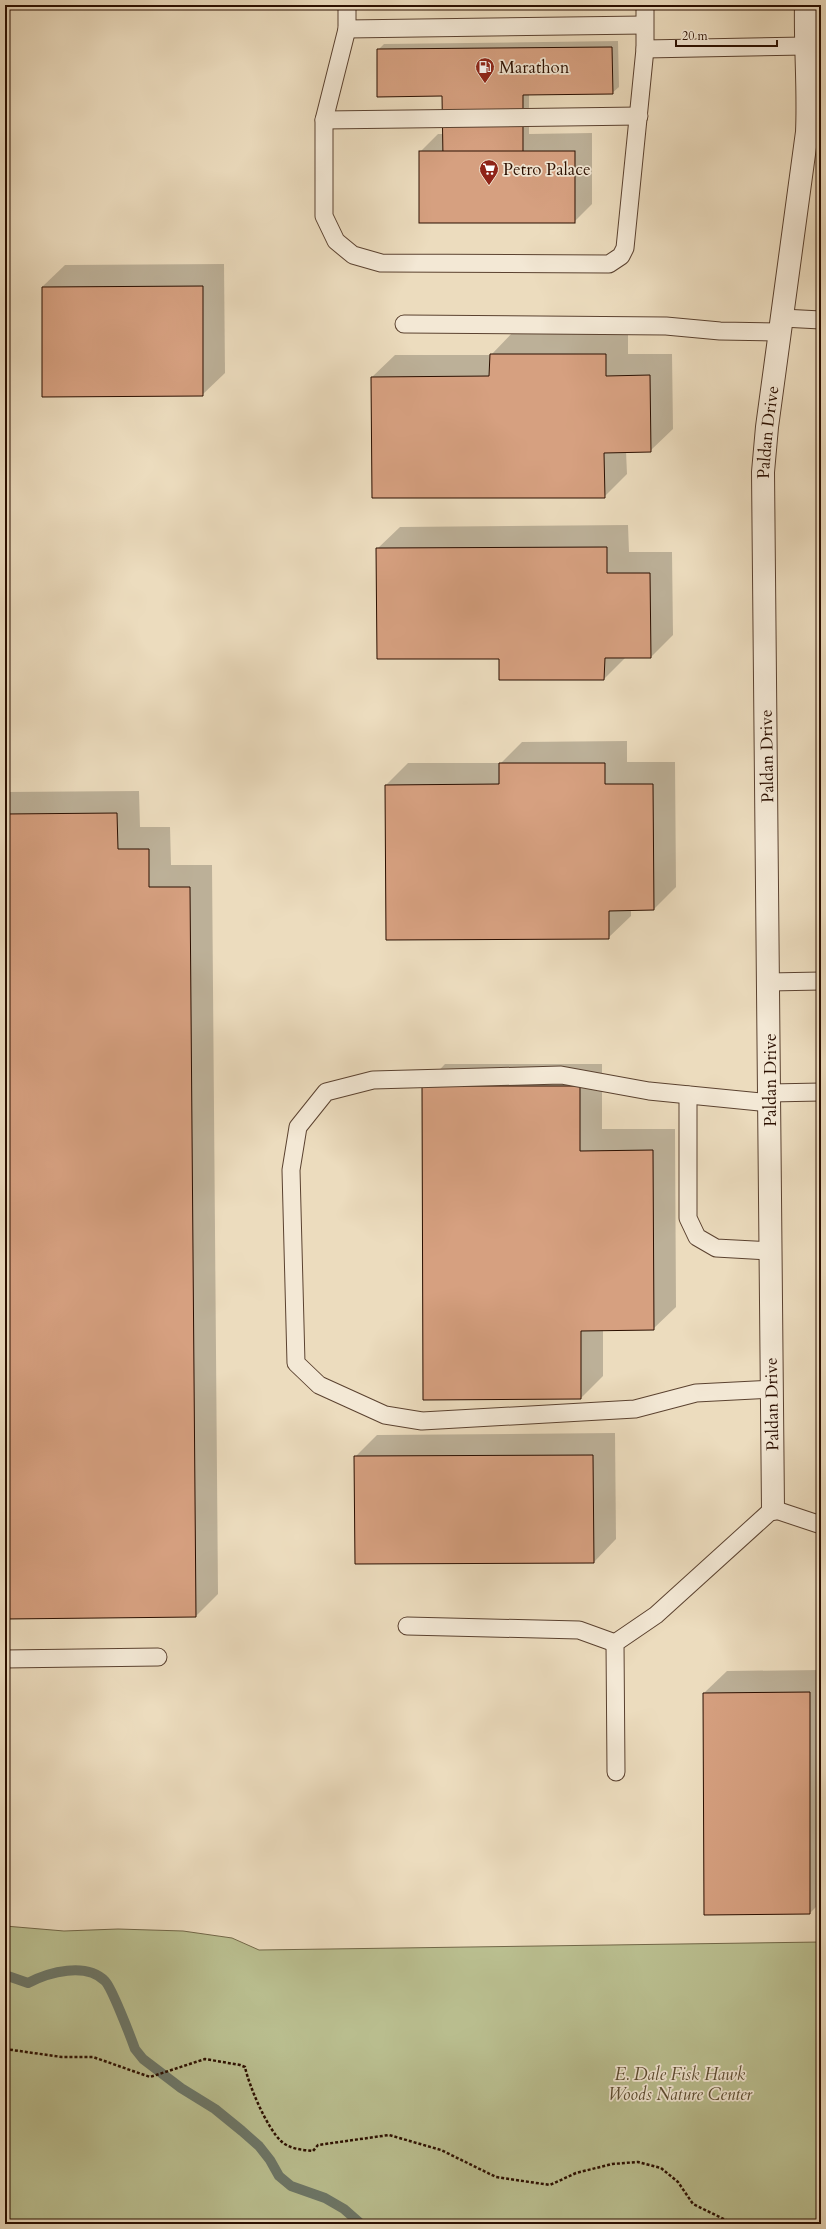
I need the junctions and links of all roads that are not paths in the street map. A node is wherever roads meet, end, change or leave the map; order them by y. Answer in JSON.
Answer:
{"nodes":[{"id":1,"x":347,"y":5,"type":"edge"},
{"id":2,"x":645,"y":5,"type":"edge"},
{"id":3,"x":806,"y":5,"type":"edge"},
{"id":4,"x":644,"y":25,"type":"junction"},
{"id":5,"x":347,"y":29,"type":"junction"},
{"id":6,"x":805,"y":46,"type":"junction"},
{"id":7,"x":645,"y":49,"type":"junction"},
{"id":8,"x":639,"y":116,"type":"junction"},
{"id":9,"x":324,"y":120,"type":"junction"},
{"id":10,"x":821,"y":320,"type":"edge"},
{"id":11,"x":404,"y":324,"type":"dead end"},
{"id":12,"x":781,"y":325,"type":"junction"},
{"id":13,"x":821,"y":981,"type":"edge"},
{"id":14,"x":769,"y":982,"type":"junction"},
{"id":15,"x":821,"y":1092,"type":"edge"},
{"id":16,"x":688,"y":1095,"type":"junction"},
{"id":17,"x":770,"y":1098,"type":"junction"},
{"id":18,"x":771,"y":1251,"type":"junction"},
{"id":19,"x":772,"y":1389,"type":"junction"},
{"id":20,"x":773,"y":1509,"type":"junction"},
{"id":21,"x":821,"y":1525,"type":"edge"},
{"id":22,"x":407,"y":1626,"type":"dead end"},
{"id":23,"x":615,"y":1643,"type":"junction"},
{"id":24,"x":158,"y":1657,"type":"dead end"},
{"id":25,"x":5,"y":1659,"type":"edge"},
{"id":26,"x":616,"y":1772,"type":"dead end"}],
"edges":[{"from":1,"to":5,"type":"lane"},
{"from":2,"to":4,"type":"lane"},
{"from":3,"to":6,"type":"street","name":"Paldan Drive"},
{"from":4,"to":5,"type":"lane"},
{"from":4,"to":7,"type":"lane"},
{"from":5,"to":9,"type":"lane"},
{"from":6,"to":7,"type":"lane"},
{"from":6,"to":12,"type":"street","name":"Paldan Drive"},
{"from":7,"to":8,"type":"lane"},
{"from":8,"to":9,"type":"lane"},
{"from":8,"to":9,"type":"lane"},
{"from":10,"to":12,"type":"lane"},
{"from":11,"to":12,"type":"lane"},
{"from":12,"to":14,"type":"street","name":"Paldan Drive"},
{"from":13,"to":14,"type":"lane"},
{"from":14,"to":17,"type":"street","name":"Paldan Drive"},
{"from":15,"to":17,"type":"lane"},
{"from":16,"to":17,"type":"lane"},
{"from":16,"to":18,"type":"lane"},
{"from":16,"to":19,"type":"lane"},
{"from":17,"to":18,"type":"street","name":"Paldan Drive"},
{"from":18,"to":19,"type":"street","name":"Paldan Drive"},
{"from":19,"to":20,"type":"street","name":"Paldan Drive"},
{"from":20,"to":21,"type":"lane"},
{"from":20,"to":23,"type":"lane"},
{"from":22,"to":23,"type":"lane"},
{"from":23,"to":26,"type":"lane"},
{"from":24,"to":25,"type":"lane"}]}
